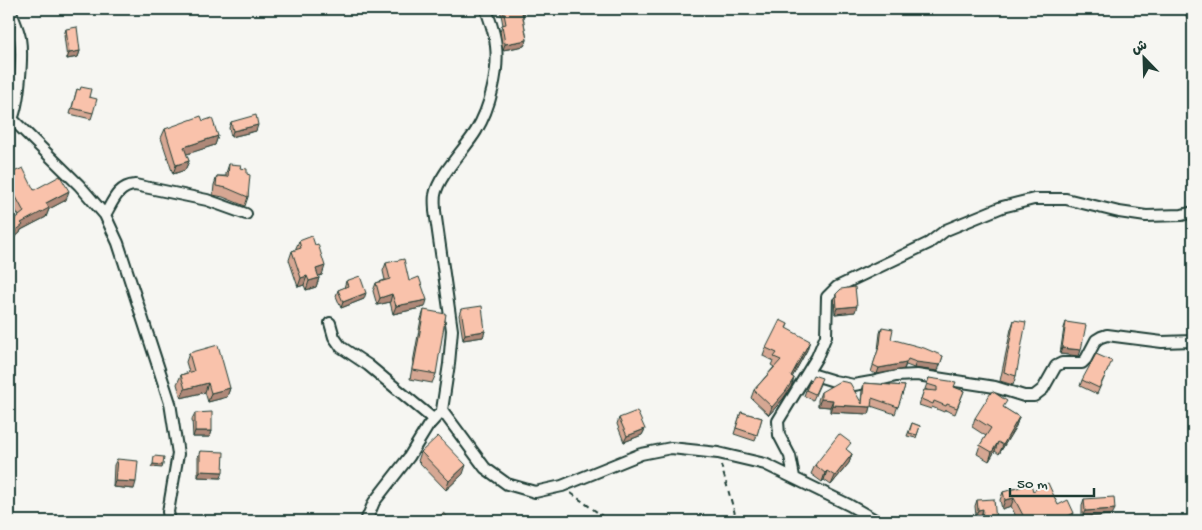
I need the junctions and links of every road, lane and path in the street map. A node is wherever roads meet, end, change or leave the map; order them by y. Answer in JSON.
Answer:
{"nodes":[{"id":1,"x":10,"y":9,"type":"edge"},
{"id":2,"x":486,"y":9,"type":"edge"},
{"id":3,"x":10,"y":118,"type":"edge"},
{"id":4,"x":1193,"y":212,"type":"edge"},
{"id":5,"x":246,"y":214,"type":"dead end"},
{"id":6,"x":105,"y":215,"type":"junction"},
{"id":7,"x":330,"y":323,"type":"dead end"},
{"id":8,"x":1193,"y":341,"type":"edge"},
{"id":9,"x":808,"y":373,"type":"junction"},
{"id":10,"x":442,"y":410,"type":"junction"},
{"id":11,"x":433,"y":419,"type":"junction"},
{"id":12,"x":718,"y":453,"type":"junction"},
{"id":13,"x":794,"y":477,"type":"junction"},
{"id":14,"x":562,"y":486,"type":"junction"},
{"id":15,"x":170,"y":521,"type":"edge"},
{"id":16,"x":366,"y":521,"type":"edge"},
{"id":17,"x":606,"y":521,"type":"edge"},
{"id":18,"x":737,"y":521,"type":"edge"},
{"id":19,"x":876,"y":521,"type":"edge"}],
"edges":[{"from":1,"to":3,"type":"street"},
{"from":2,"to":10,"type":"street"},
{"from":3,"to":6,"type":"street"},
{"from":4,"to":9,"type":"street"},
{"from":5,"to":6,"type":"street"},
{"from":6,"to":15,"type":"street"},
{"from":7,"to":11,"type":"street"},
{"from":8,"to":9,"type":"street"},
{"from":9,"to":13,"type":"street"},
{"from":10,"to":11,"type":"street"},
{"from":10,"to":14,"type":"street"},
{"from":11,"to":16,"type":"street"},
{"from":12,"to":13,"type":"street"},
{"from":12,"to":14,"type":"street"},
{"from":12,"to":18,"type":"path"},
{"from":13,"to":19,"type":"street"},
{"from":14,"to":17,"type":"path"}]}
